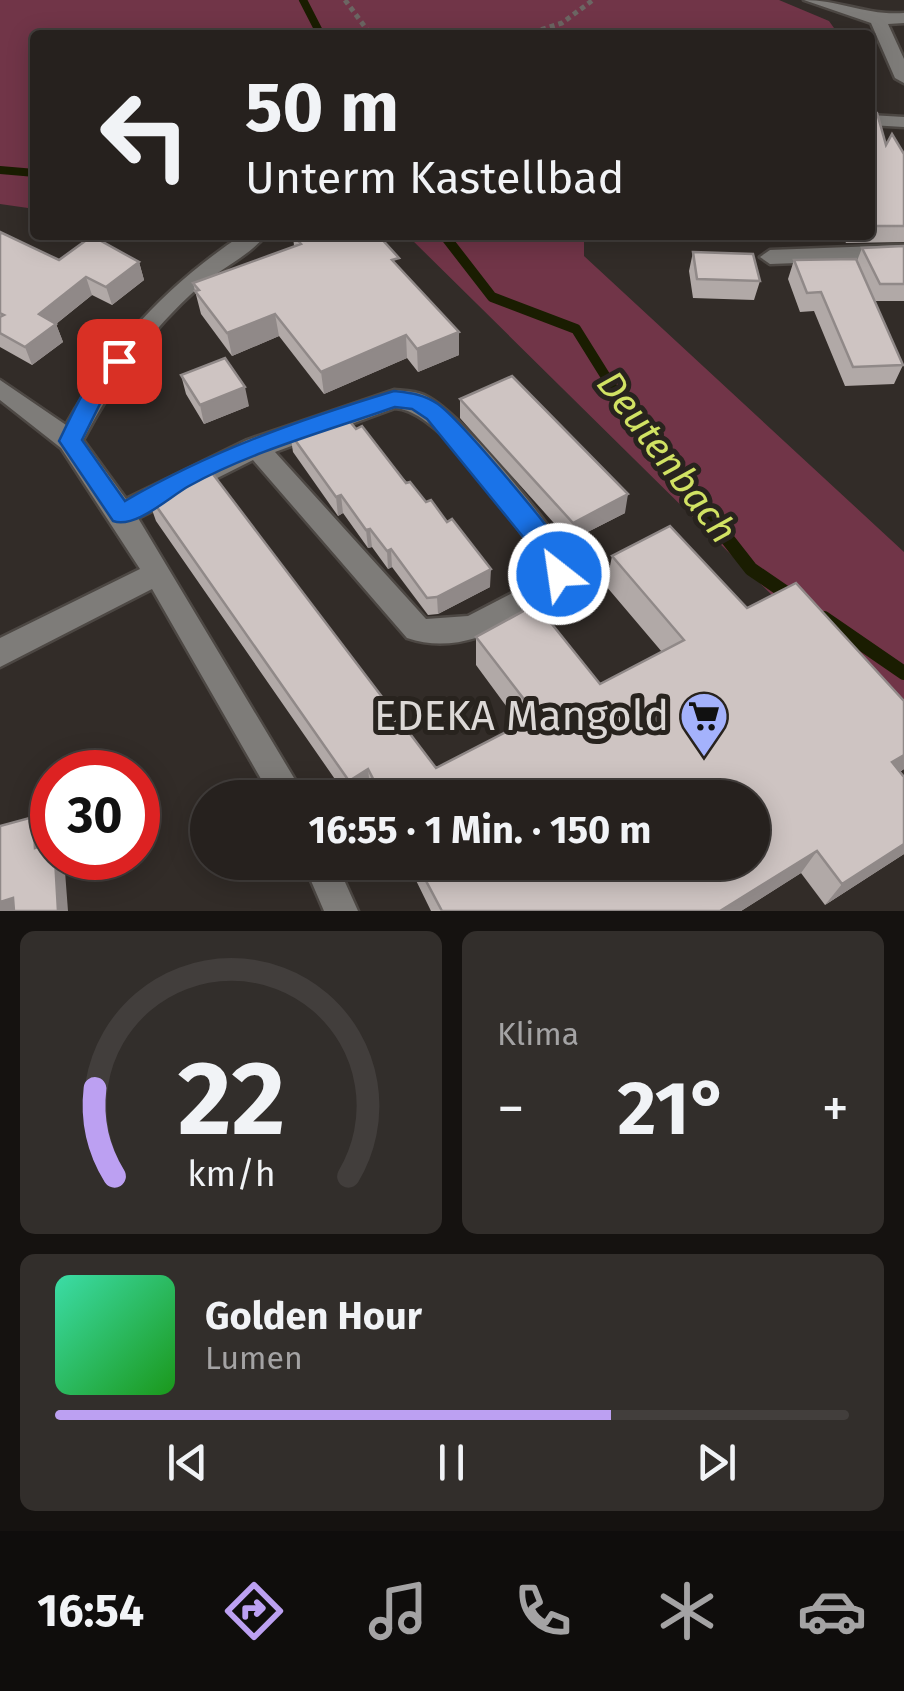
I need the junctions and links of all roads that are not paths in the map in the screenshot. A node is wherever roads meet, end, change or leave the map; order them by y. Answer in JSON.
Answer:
{"nodes":[{"id":1,"x":812,"y":0,"type":"edge"},
{"id":2,"x":904,"y":18,"type":"edge"},
{"id":3,"x":878,"y":20,"type":"junction"},
{"id":4,"x":904,"y":78,"type":"edge"},
{"id":5,"x":875,"y":120,"type":"edge"},
{"id":6,"x":904,"y":122,"type":"edge"},
{"id":7,"x":248,"y":240,"type":"edge"},
{"id":8,"x":904,"y":252,"type":"edge"},
{"id":9,"x":770,"y":257,"type":"dead end"},
{"id":10,"x":0,"y":388,"type":"edge"},
{"id":11,"x":70,"y":441,"type":"junction"},
{"id":12,"x":256,"y":447,"type":"junction"},
{"id":13,"x":122,"y":514,"type":"junction"},
{"id":14,"x":157,"y":574,"type":"junction"},
{"id":15,"x":0,"y":654,"type":"edge"},
{"id":16,"x":279,"y":780,"type":"edge"},
{"id":17,"x":327,"y":880,"type":"edge"},
{"id":18,"x":341,"y":911,"type":"edge"}],
"edges":[{"from":1,"to":3,"type":"street"},
{"from":2,"to":3,"type":"street"},
{"from":3,"to":4,"type":"street"},
{"from":5,"to":6,"type":"street"},
{"from":7,"to":11,"type":"street"},
{"from":8,"to":9,"type":"street"},
{"from":10,"to":11,"type":"street"},
{"from":11,"to":13,"type":"street"},
{"from":12,"to":12,"type":"street"},
{"from":12,"to":13,"type":"street"},
{"from":13,"to":14,"type":"street"},
{"from":14,"to":15,"type":"street"},
{"from":14,"to":16,"type":"street"},
{"from":17,"to":18,"type":"street"}]}
